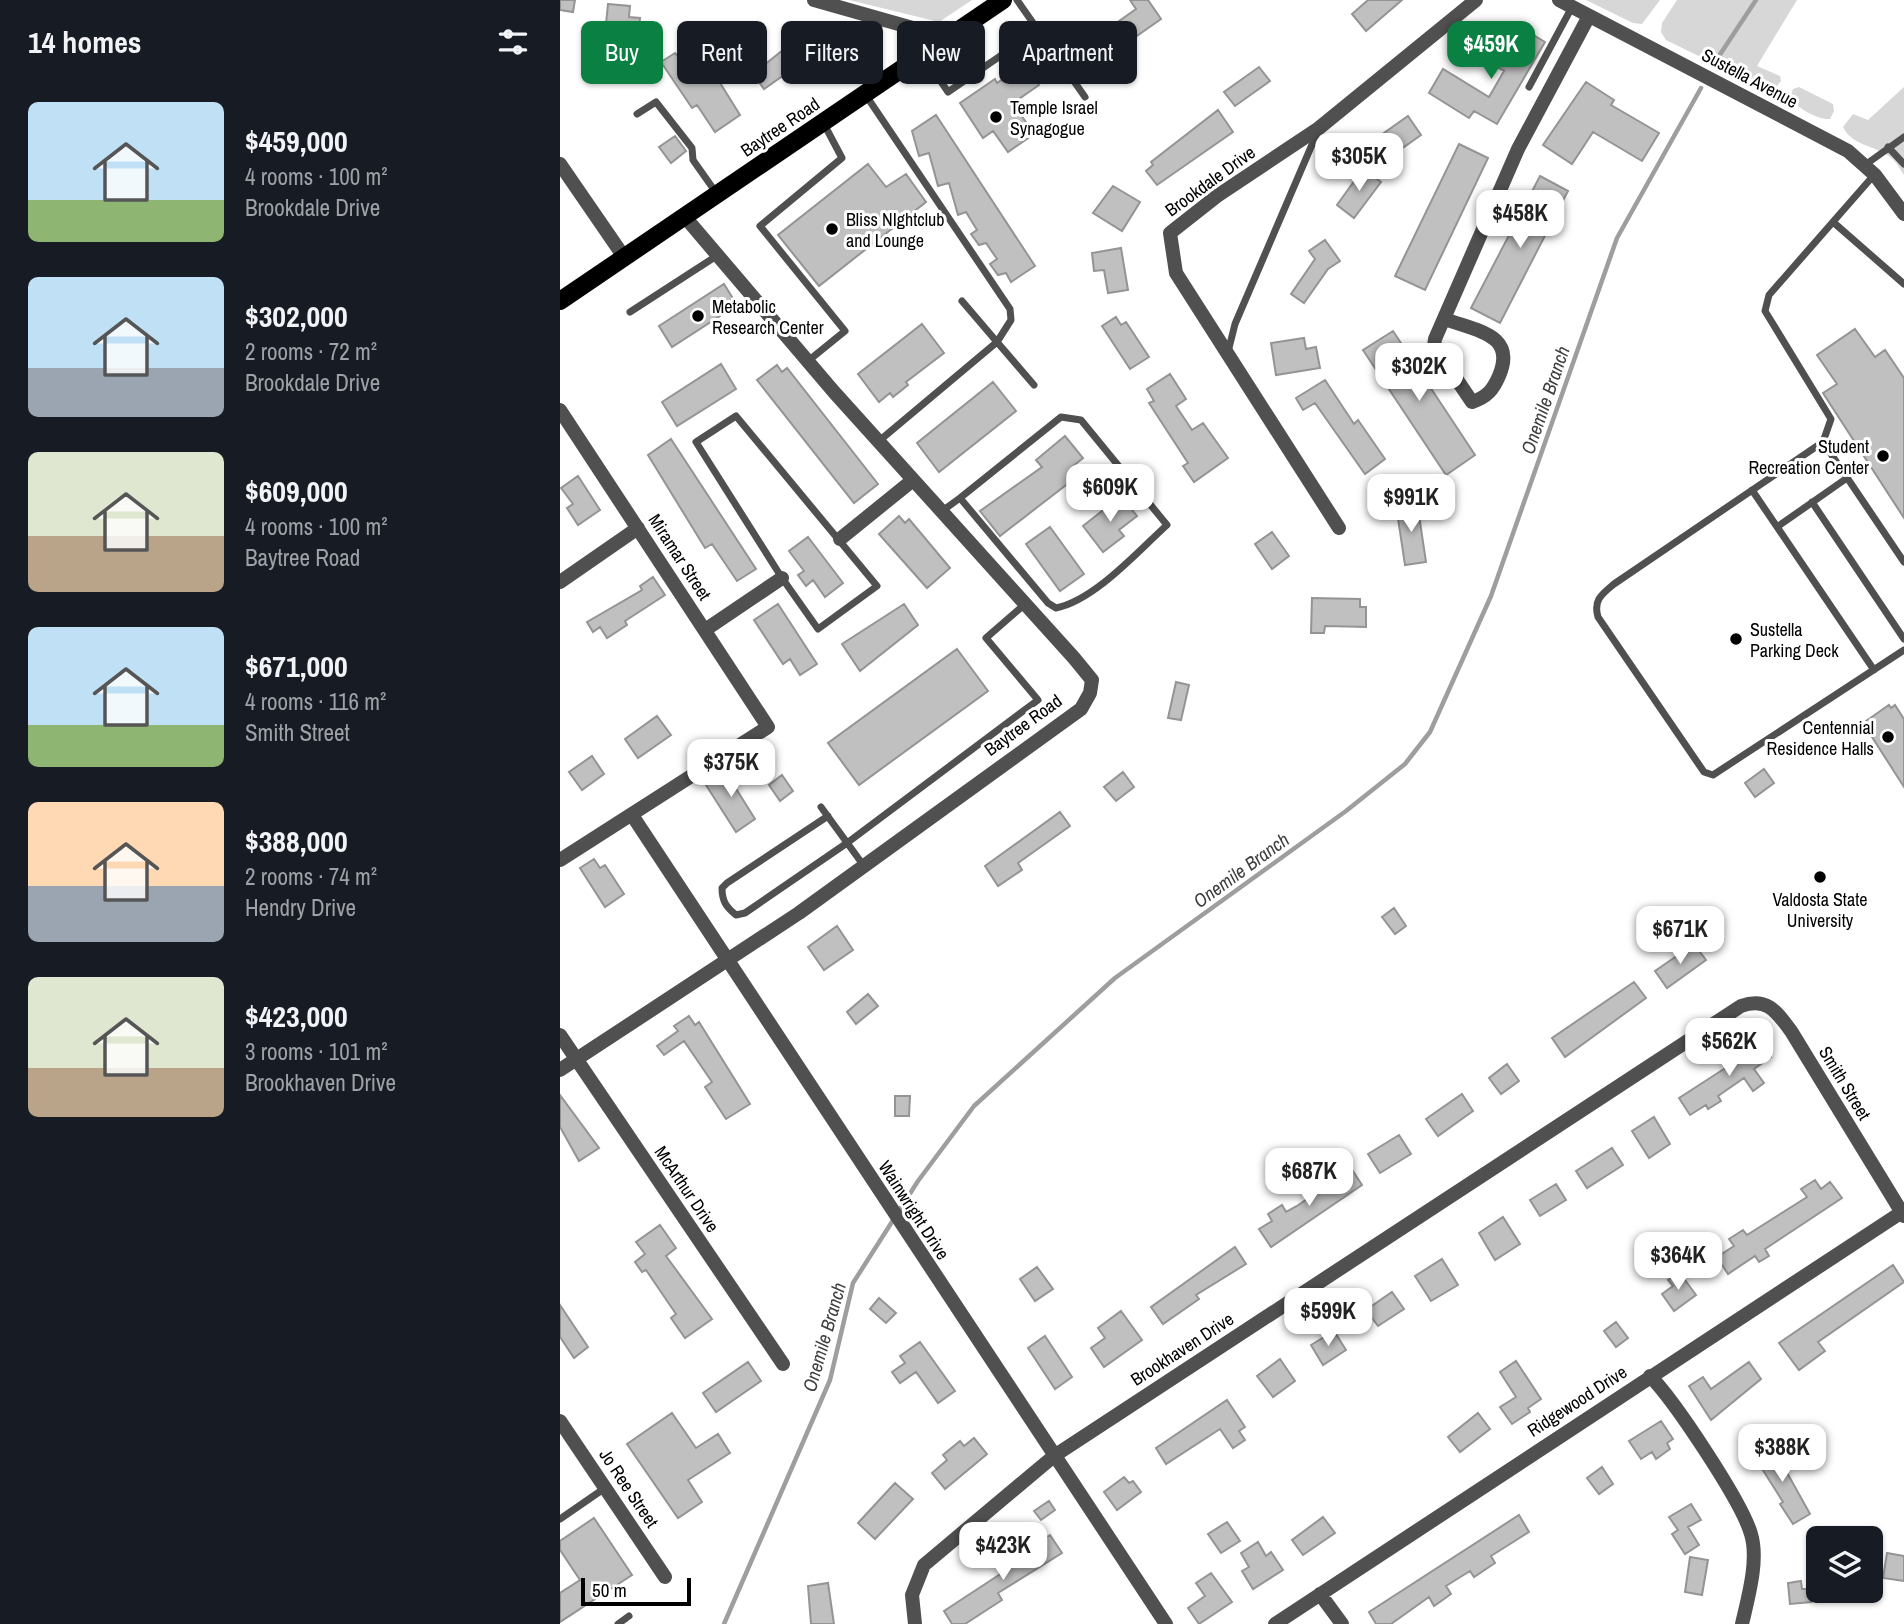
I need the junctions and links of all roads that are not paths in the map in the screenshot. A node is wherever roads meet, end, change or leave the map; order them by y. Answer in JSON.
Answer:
{"nodes":[{"id":1,"x":814,"y":0,"type":"edge"},
{"id":2,"x":1003,"y":0,"type":"edge"},
{"id":3,"x":1017,"y":0,"type":"edge"},
{"id":4,"x":1476,"y":0,"type":"edge"},
{"id":5,"x":1565,"y":4,"type":"edge"},
{"id":6,"x":1588,"y":16,"type":"junction"},
{"id":7,"x":972,"y":21,"type":"edge"},
{"id":8,"x":1032,"y":21,"type":"edge"},
{"id":9,"x":897,"y":24,"type":"edge"},
{"id":10,"x":897,"y":72,"type":"edge"},
{"id":11,"x":943,"y":84,"type":"edge"},
{"id":12,"x":960,"y":84,"type":"edge"},
{"id":13,"x":1076,"y":84,"type":"edge"},
{"id":14,"x":1529,"y":87,"type":"dead end"},
{"id":15,"x":865,"y":94,"type":"junction"},
{"id":16,"x":1085,"y":97,"type":"dead end"},
{"id":17,"x":637,"y":114,"type":"dead end"},
{"id":18,"x":823,"y":122,"type":"junction"},
{"id":19,"x":1319,"y":128,"type":"junction"},
{"id":20,"x":1904,"y":137,"type":"edge"},
{"id":21,"x":1888,"y":147,"type":"junction"},
{"id":22,"x":560,"y":164,"type":"edge"},
{"id":23,"x":1904,"y":164,"type":"edge"},
{"id":24,"x":1869,"y":170,"type":"junction"},
{"id":25,"x":717,"y":194,"type":"junction"},
{"id":26,"x":1904,"y":214,"type":"edge"},
{"id":27,"x":685,"y":217,"type":"junction"},
{"id":28,"x":1833,"y":222,"type":"junction"},
{"id":29,"x":718,"y":255,"type":"junction"},
{"id":30,"x":624,"y":257,"type":"junction"},
{"id":31,"x":1904,"y":284,"type":"edge"},
{"id":32,"x":560,"y":301,"type":"edge"},
{"id":33,"x":962,"y":301,"type":"dead end"},
{"id":34,"x":630,"y":312,"type":"dead end"},
{"id":35,"x":1445,"y":319,"type":"junction"},
{"id":36,"x":997,"y":342,"type":"junction"},
{"id":37,"x":1228,"y":353,"type":"junction"},
{"id":38,"x":808,"y":361,"type":"junction"},
{"id":39,"x":1034,"y":385,"type":"dead end"},
{"id":40,"x":560,"y":410,"type":"edge"},
{"id":41,"x":879,"y":441,"type":"junction"},
{"id":42,"x":1823,"y":442,"type":"junction"},
{"id":43,"x":1847,"y":478,"type":"junction"},
{"id":44,"x":914,"y":480,"type":"junction"},
{"id":45,"x":1752,"y":491,"type":"junction"},
{"id":46,"x":960,"y":498,"type":"junction"},
{"id":47,"x":1812,"y":502,"type":"junction"},
{"id":48,"x":942,"y":512,"type":"junction"},
{"id":49,"x":1777,"y":527,"type":"junction"},
{"id":50,"x":638,"y":528,"type":"junction"},
{"id":51,"x":1339,"y":528,"type":"dead end"},
{"id":52,"x":840,"y":539,"type":"junction"},
{"id":53,"x":1904,"y":562,"type":"edge"},
{"id":54,"x":782,"y":579,"type":"junction"},
{"id":55,"x":560,"y":582,"type":"edge"},
{"id":56,"x":1024,"y":605,"type":"junction"},
{"id":57,"x":705,"y":630,"type":"junction"},
{"id":58,"x":1904,"y":639,"type":"edge"},
{"id":59,"x":1904,"y":650,"type":"edge"},
{"id":60,"x":1874,"y":670,"type":"junction"},
{"id":61,"x":821,"y":807,"type":"dead end"},
{"id":62,"x":632,"y":815,"type":"junction"},
{"id":63,"x":828,"y":816,"type":"junction"},
{"id":64,"x":847,"y":842,"type":"junction"},
{"id":65,"x":560,"y":860,"type":"edge"},
{"id":66,"x":864,"y":866,"type":"junction"},
{"id":67,"x":729,"y":960,"type":"junction"},
{"id":68,"x":560,"y":1035,"type":"edge"},
{"id":69,"x":1664,"y":1055,"type":"joint"},
{"id":70,"x":577,"y":1059,"type":"junction"},
{"id":71,"x":560,"y":1070,"type":"edge"},
{"id":72,"x":1903,"y":1214,"type":"edge"},
{"id":73,"x":783,"y":1364,"type":"dead end"},
{"id":74,"x":1650,"y":1376,"type":"junction"},
{"id":75,"x":560,"y":1421,"type":"edge"},
{"id":76,"x":1054,"y":1457,"type":"junction"},
{"id":77,"x":605,"y":1488,"type":"junction"},
{"id":78,"x":560,"y":1519,"type":"edge"},
{"id":79,"x":665,"y":1577,"type":"dead end"},
{"id":80,"x":1320,"y":1594,"type":"junction"},
{"id":81,"x":629,"y":1616,"type":"dead end"},
{"id":82,"x":618,"y":1624,"type":"edge"},
{"id":83,"x":915,"y":1624,"type":"edge"},
{"id":84,"x":1166,"y":1624,"type":"edge"},
{"id":85,"x":1275,"y":1624,"type":"edge"},
{"id":86,"x":1342,"y":1624,"type":"edge"},
{"id":87,"x":1742,"y":1624,"type":"edge"}],
"edges":[{"from":1,"to":9,"type":"street"},
{"from":2,"to":7,"type":"main road","name":"Baytree Road"},
{"from":3,"to":8,"type":"lane"},
{"from":4,"to":19,"type":"street","name":"Brookdale Drive"},
{"from":5,"to":6,"type":"street","name":"Sustella Avenue"},
{"from":5,"to":14,"type":"lane"},
{"from":6,"to":24,"type":"street","name":"Sustella Avenue"},
{"from":6,"to":35,"type":"street"},
{"from":10,"to":15,"type":"main road","name":"Baytree Road"},
{"from":11,"to":12,"type":"lane"},
{"from":13,"to":16,"type":"lane"},
{"from":15,"to":18,"type":"main road","name":"Baytree Road"},
{"from":15,"to":36,"type":"lane"},
{"from":17,"to":25,"type":"lane"},
{"from":18,"to":25,"type":"main road","name":"Baytree Road"},
{"from":18,"to":38,"type":"lane"},
{"from":19,"to":37,"type":"lane"},
{"from":19,"to":37,"type":"street","name":"Brookdale Drive"},
{"from":20,"to":21,"type":"lane"},
{"from":21,"to":23,"type":"lane"},
{"from":21,"to":24,"type":"lane"},
{"from":22,"to":30,"type":"street"},
{"from":24,"to":26,"type":"street","name":"Sustella Avenue"},
{"from":24,"to":28,"type":"lane"},
{"from":25,"to":27,"type":"main road","name":"Baytree Road"},
{"from":27,"to":29,"type":"street","name":"Baytree Road"},
{"from":27,"to":30,"type":"main road","name":"Baytree Road"},
{"from":28,"to":31,"type":"lane"},
{"from":28,"to":42,"type":"lane"},
{"from":29,"to":34,"type":"lane"},
{"from":29,"to":38,"type":"street","name":"Baytree Road"},
{"from":30,"to":32,"type":"main road","name":"Baytree Road"},
{"from":33,"to":36,"type":"lane"},
{"from":35,"to":35,"type":"street"},
{"from":36,"to":39,"type":"lane"},
{"from":36,"to":41,"type":"lane"},
{"from":37,"to":51,"type":"street","name":"Brookdale Drive"},
{"from":38,"to":41,"type":"street","name":"Baytree Road"},
{"from":40,"to":50,"type":"street","name":"Miramar Street"},
{"from":41,"to":44,"type":"street","name":"Baytree Road"},
{"from":42,"to":43,"type":"lane"},
{"from":42,"to":45,"type":"lane"},
{"from":43,"to":47,"type":"lane"},
{"from":43,"to":53,"type":"lane"},
{"from":44,"to":48,"type":"street","name":"Baytree Road"},
{"from":44,"to":52,"type":"street"},
{"from":45,"to":49,"type":"lane"},
{"from":45,"to":60,"type":"lane"},
{"from":46,"to":46,"type":"lane"},
{"from":46,"to":48,"type":"lane"},
{"from":47,"to":49,"type":"lane"},
{"from":47,"to":58,"type":"lane"},
{"from":48,"to":56,"type":"street","name":"Baytree Road"},
{"from":49,"to":60,"type":"lane"},
{"from":50,"to":55,"type":"street"},
{"from":50,"to":57,"type":"street","name":"Miramar Street"},
{"from":52,"to":54,"type":"lane"},
{"from":52,"to":54,"type":"lane"},
{"from":54,"to":57,"type":"street"},
{"from":56,"to":64,"type":"lane"},
{"from":56,"to":66,"type":"street","name":"Baytree Road"},
{"from":57,"to":62,"type":"street","name":"Miramar Street"},
{"from":59,"to":60,"type":"lane"},
{"from":61,"to":63,"type":"lane"},
{"from":62,"to":65,"type":"street"},
{"from":62,"to":67,"type":"street","name":"Wainwright Drive"},
{"from":63,"to":64,"type":"lane"},
{"from":63,"to":64,"type":"lane"},
{"from":64,"to":66,"type":"lane"},
{"from":66,"to":67,"type":"street","name":"Baytree Road"},
{"from":67,"to":70,"type":"street","name":"Baytree Road"},
{"from":67,"to":76,"type":"street","name":"Wainwright Drive"},
{"from":68,"to":70,"type":"street","name":"McArthur Drive"},
{"from":69,"to":72,"type":"street","name":"Smith Street"},
{"from":69,"to":76,"type":"street","name":"Brookhaven Drive"},
{"from":70,"to":71,"type":"street","name":"Baytree Road"},
{"from":70,"to":73,"type":"street","name":"McArthur Drive"},
{"from":72,"to":74,"type":"street","name":"Ridgewood Drive"},
{"from":74,"to":80,"type":"street","name":"Ridgewood Drive"},
{"from":74,"to":87,"type":"street"},
{"from":75,"to":77,"type":"street","name":"Jo Ree Street"},
{"from":76,"to":83,"type":"street","name":"Brookhaven Drive"},
{"from":76,"to":84,"type":"street","name":"Wainwright Drive"},
{"from":77,"to":78,"type":"lane"},
{"from":77,"to":79,"type":"street","name":"Jo Ree Street"},
{"from":80,"to":85,"type":"street","name":"Ridgewood Drive"},
{"from":80,"to":86,"type":"street"},
{"from":81,"to":82,"type":"lane"}]}
